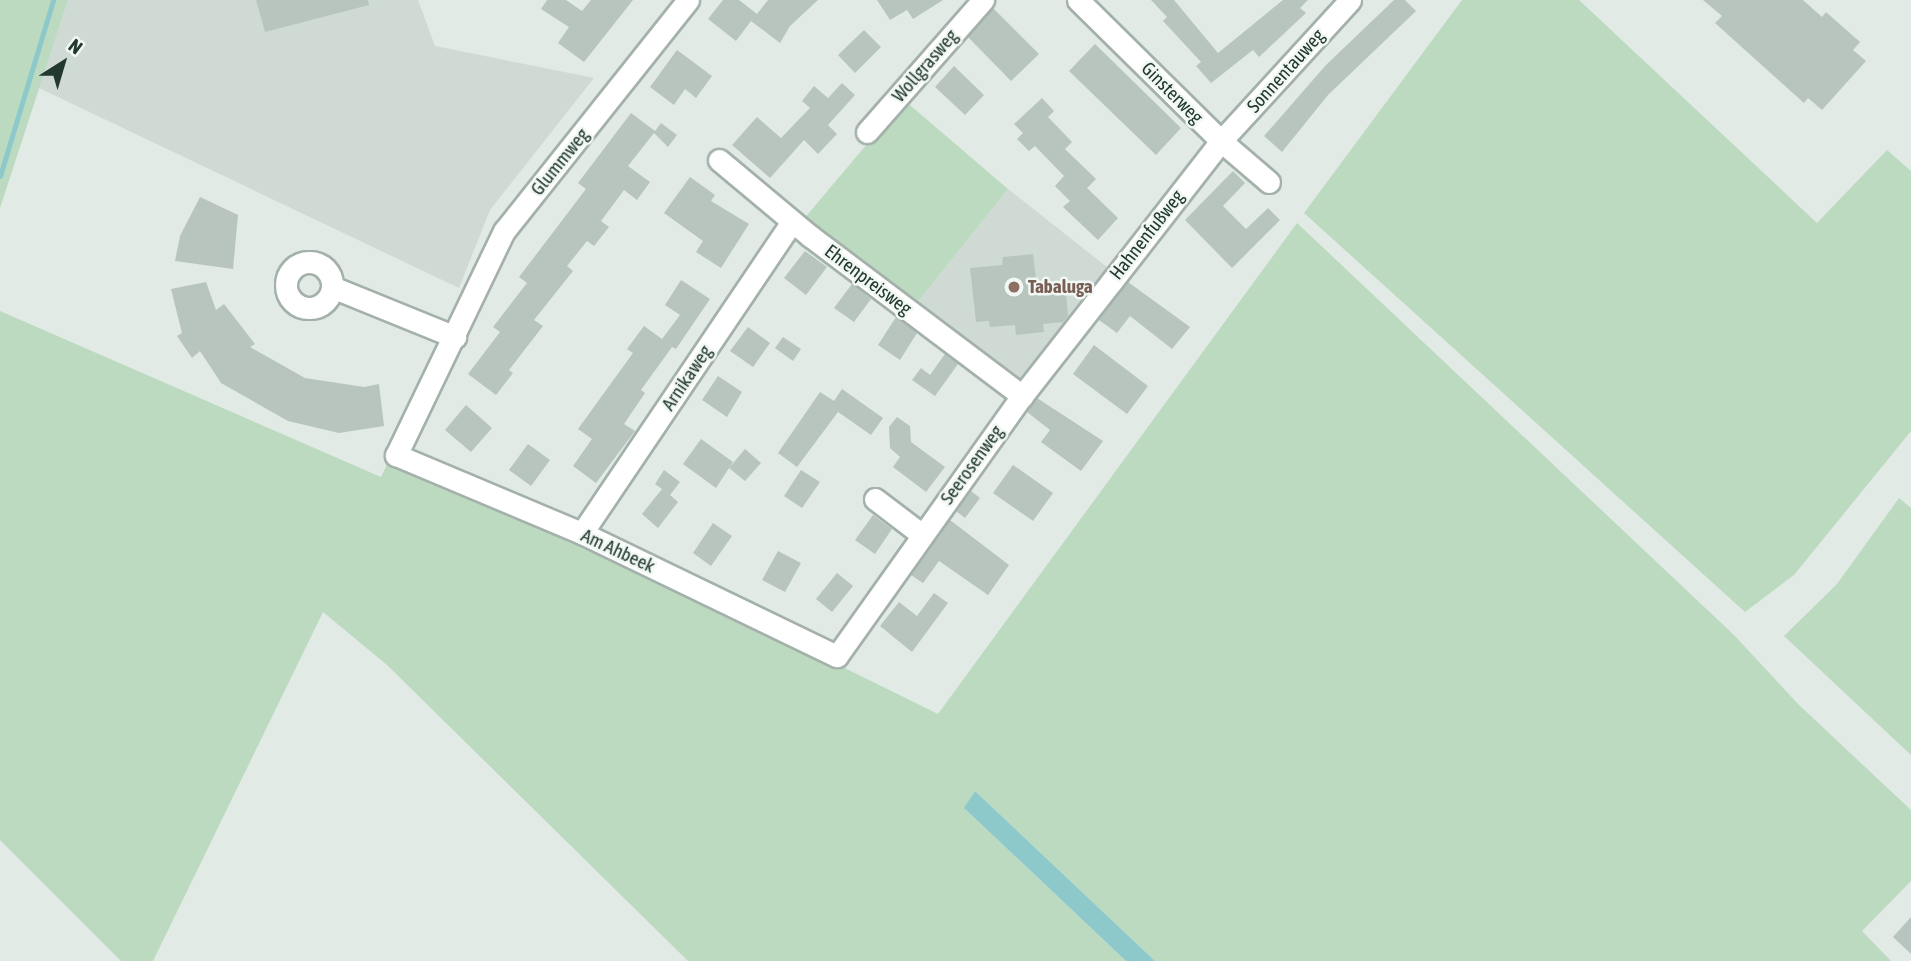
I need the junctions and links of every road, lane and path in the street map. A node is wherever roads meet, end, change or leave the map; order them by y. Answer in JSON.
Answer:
{"nodes":[{"id":1,"x":688,"y":0,"type":"edge"},
{"id":2,"x":983,"y":0,"type":"edge"},
{"id":3,"x":1078,"y":0,"type":"edge"},
{"id":4,"x":1350,"y":0,"type":"edge"},
{"id":5,"x":867,"y":132,"type":"dead end"},
{"id":6,"x":1221,"y":141,"type":"junction"},
{"id":7,"x":719,"y":160,"type":"dead end"},
{"id":8,"x":1269,"y":182,"type":"dead end"},
{"id":9,"x":792,"y":222,"type":"junction"},
{"id":10,"x":332,"y":287,"type":"dead end"},
{"id":11,"x":455,"y":337,"type":"junction"},
{"id":12,"x":1022,"y":396,"type":"junction"},
{"id":13,"x":396,"y":455,"type":"joint"},
{"id":14,"x":875,"y":499,"type":"dead end"},
{"id":15,"x":582,"y":533,"type":"junction"},
{"id":16,"x":921,"y":534,"type":"junction"},
{"id":17,"x":837,"y":656,"type":"joint"}],
"edges":[{"from":1,"to":11,"type":"street","name":"Glummweg"},
{"from":2,"to":5,"type":"street","name":"Wollgrasweg"},
{"from":3,"to":6,"type":"street","name":"Ginsterweg"},
{"from":4,"to":6,"type":"street","name":"Sonnentauweg"},
{"from":6,"to":8,"type":"street","name":"Ginsterweg"},
{"from":6,"to":12,"type":"street","name":"Hahnenfußweg"},
{"from":7,"to":9,"type":"street","name":"Ehrenpreisweg"},
{"from":9,"to":12,"type":"street","name":"Ehrenpreisweg"},
{"from":9,"to":15,"type":"street","name":"Arnikaweg"},
{"from":10,"to":11,"type":"street"},
{"from":11,"to":13,"type":"street","name":"Glummweg"},
{"from":12,"to":16,"type":"street","name":"Seerosenweg"},
{"from":13,"to":15,"type":"street","name":"Am Ahbeek"},
{"from":14,"to":16,"type":"street"},
{"from":15,"to":17,"type":"street","name":"Am Ahbeek"},
{"from":16,"to":17,"type":"street","name":"Seerosenweg"}]}
